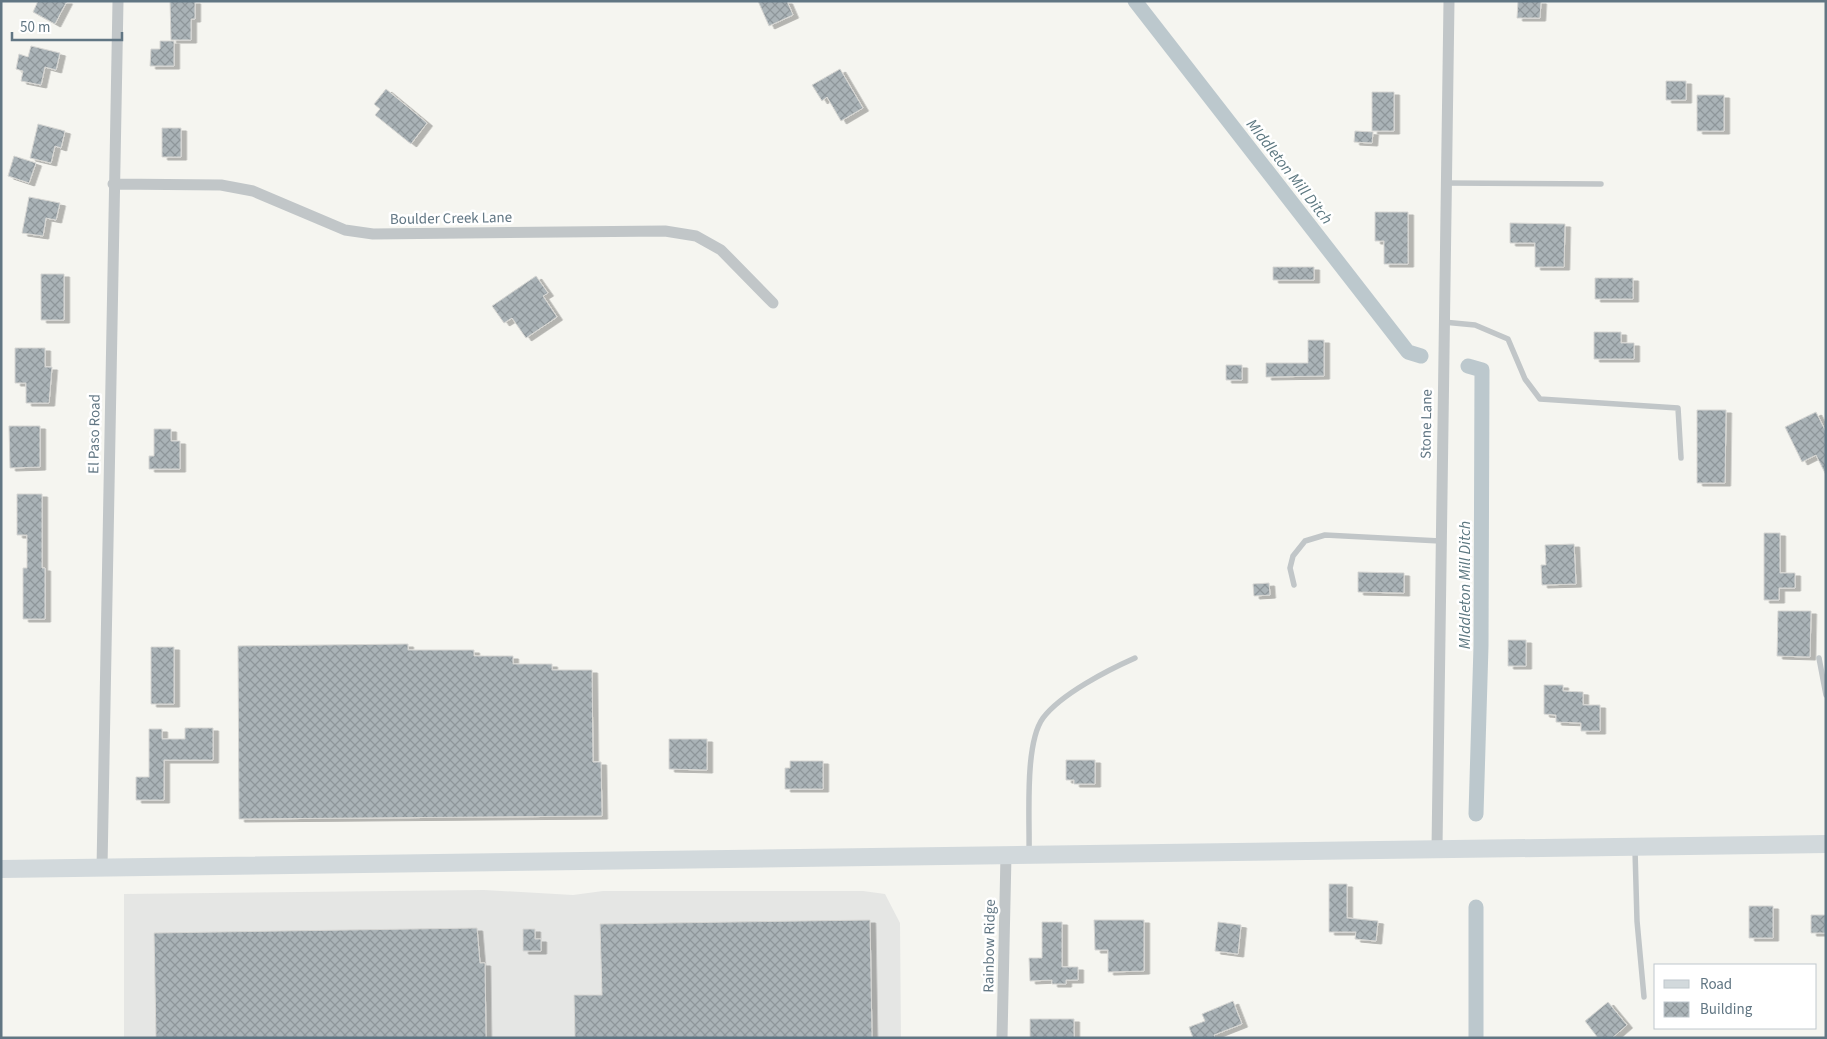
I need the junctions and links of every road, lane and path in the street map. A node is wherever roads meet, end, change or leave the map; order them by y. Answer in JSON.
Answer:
{"nodes":[{"id":1,"x":118,"y":1,"type":"edge"},
{"id":2,"x":1449,"y":1,"type":"edge"},
{"id":3,"x":1445,"y":183,"type":"junction"},
{"id":4,"x":113,"y":184,"type":"junction"},
{"id":5,"x":1601,"y":184,"type":"dead end"},
{"id":6,"x":773,"y":302,"type":"dead end"},
{"id":7,"x":1443,"y":322,"type":"junction"},
{"id":8,"x":1681,"y":458,"type":"dead end"},
{"id":9,"x":1440,"y":541,"type":"junction"},
{"id":10,"x":1294,"y":585,"type":"dead end"},
{"id":11,"x":1135,"y":658,"type":"dead end"},
{"id":12,"x":1819,"y":658,"type":"dead end"},
{"id":13,"x":1826,"y":695,"type":"edge"},
{"id":14,"x":1826,"y":844,"type":"edge"},
{"id":15,"x":1635,"y":845,"type":"junction"},
{"id":16,"x":1437,"y":848,"type":"junction"},
{"id":17,"x":1006,"y":855,"type":"junction"},
{"id":18,"x":1029,"y":855,"type":"junction"},
{"id":19,"x":102,"y":868,"type":"junction"},
{"id":20,"x":1,"y":869,"type":"edge"},
{"id":21,"x":1644,"y":998,"type":"dead end"},
{"id":22,"x":1002,"y":1038,"type":"edge"}],
"edges":[{"from":1,"to":4,"type":"street","name":"El Paso Road"},
{"from":2,"to":3,"type":"street","name":"Stone Lane"},
{"from":3,"to":5,"type":"lane"},
{"from":3,"to":7,"type":"street","name":"Stone Lane"},
{"from":4,"to":6,"type":"street","name":"Boulder Creek Lane"},
{"from":4,"to":19,"type":"street","name":"El Paso Road"},
{"from":7,"to":8,"type":"lane"},
{"from":7,"to":9,"type":"street","name":"Stone Lane"},
{"from":9,"to":10,"type":"lane"},
{"from":9,"to":16,"type":"street","name":"Stone Lane"},
{"from":11,"to":18,"type":"lane"},
{"from":12,"to":13,"type":"lane"},
{"from":14,"to":15,"type":"main road"},
{"from":15,"to":16,"type":"main road"},
{"from":15,"to":21,"type":"lane"},
{"from":16,"to":18,"type":"main road"},
{"from":17,"to":18,"type":"main road"},
{"from":17,"to":19,"type":"main road"},
{"from":17,"to":22,"type":"street","name":"Rainbow Ridge"},
{"from":19,"to":20,"type":"main road"}]}
